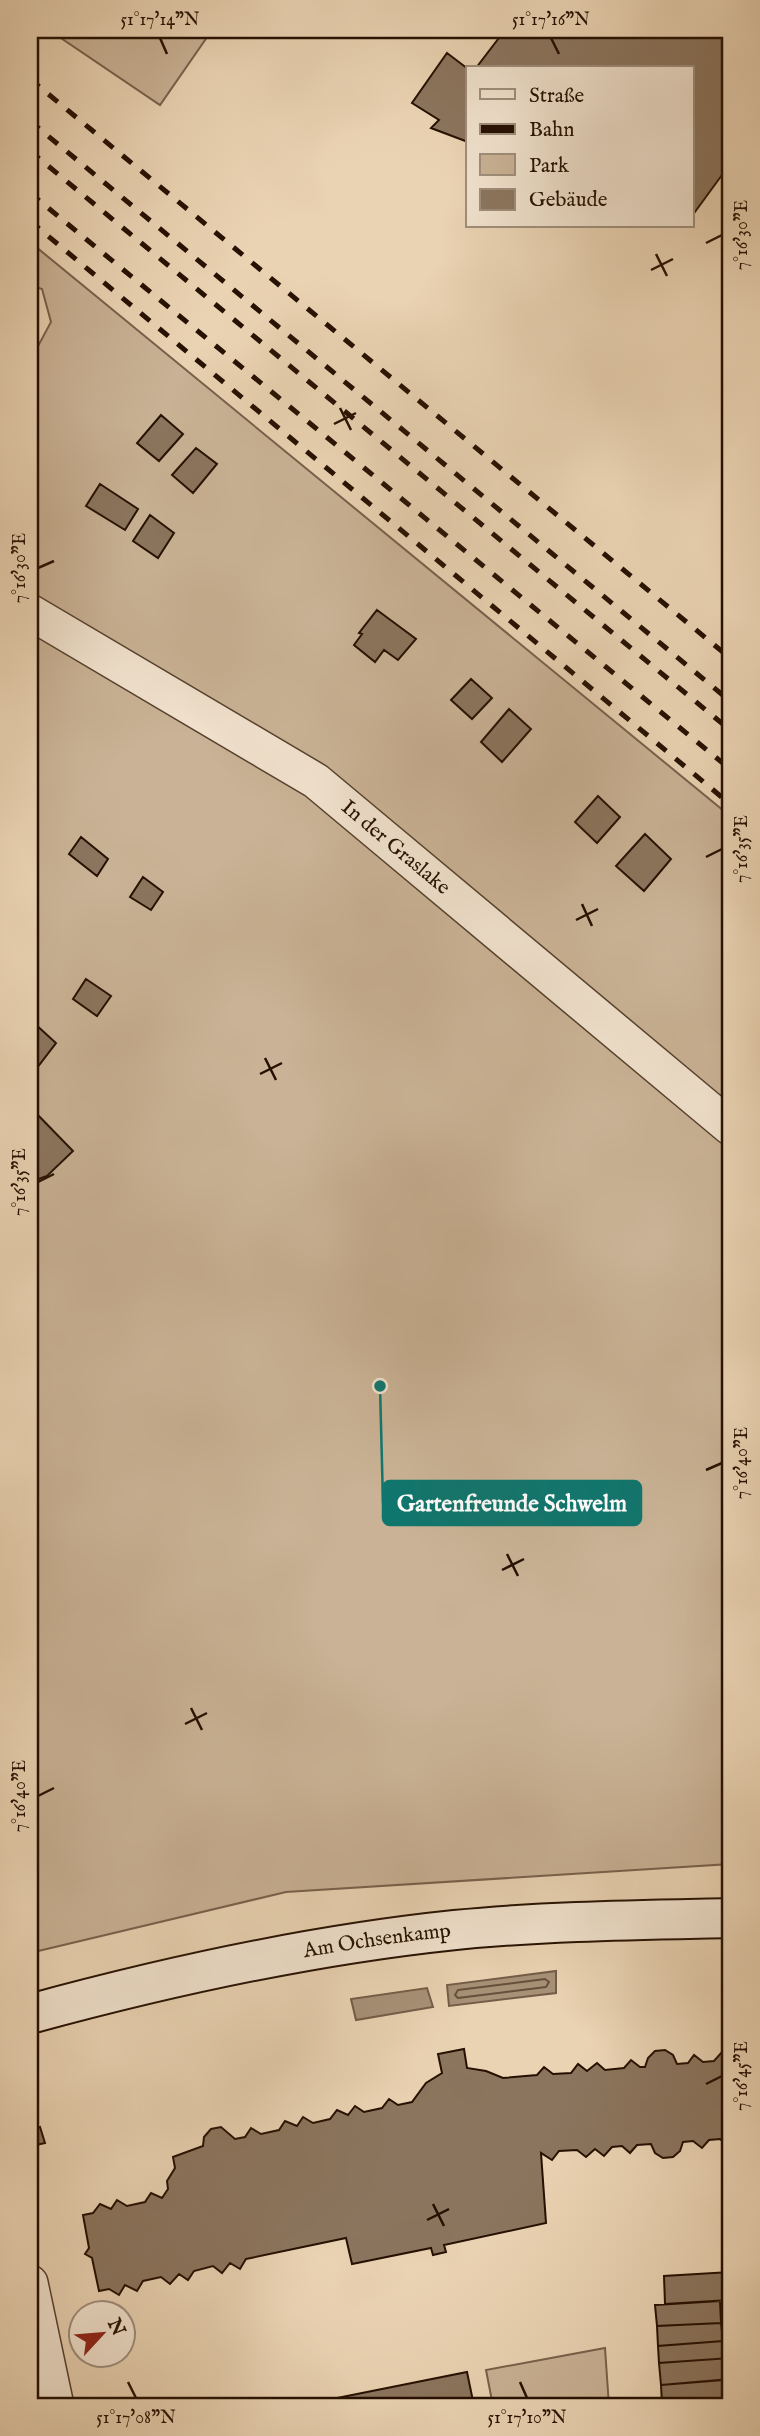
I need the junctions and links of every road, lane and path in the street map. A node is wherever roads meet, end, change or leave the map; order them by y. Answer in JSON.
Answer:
{"nodes":[{"id":1,"x":30,"y":612,"type":"edge"},
{"id":2,"x":730,"y":1127,"type":"edge"},
{"id":3,"x":730,"y":1918,"type":"edge"},
{"id":4,"x":30,"y":2014,"type":"edge"},
{"id":5,"x":30,"y":2283,"type":"edge"},
{"id":6,"x":56,"y":2406,"type":"edge"}],
"edges":[{"from":1,"to":2,"type":"street","name":"In der Graslake"},
{"from":3,"to":4,"type":"main road","name":"Am Ochsenkamp"},
{"from":5,"to":6,"type":"street"}]}
